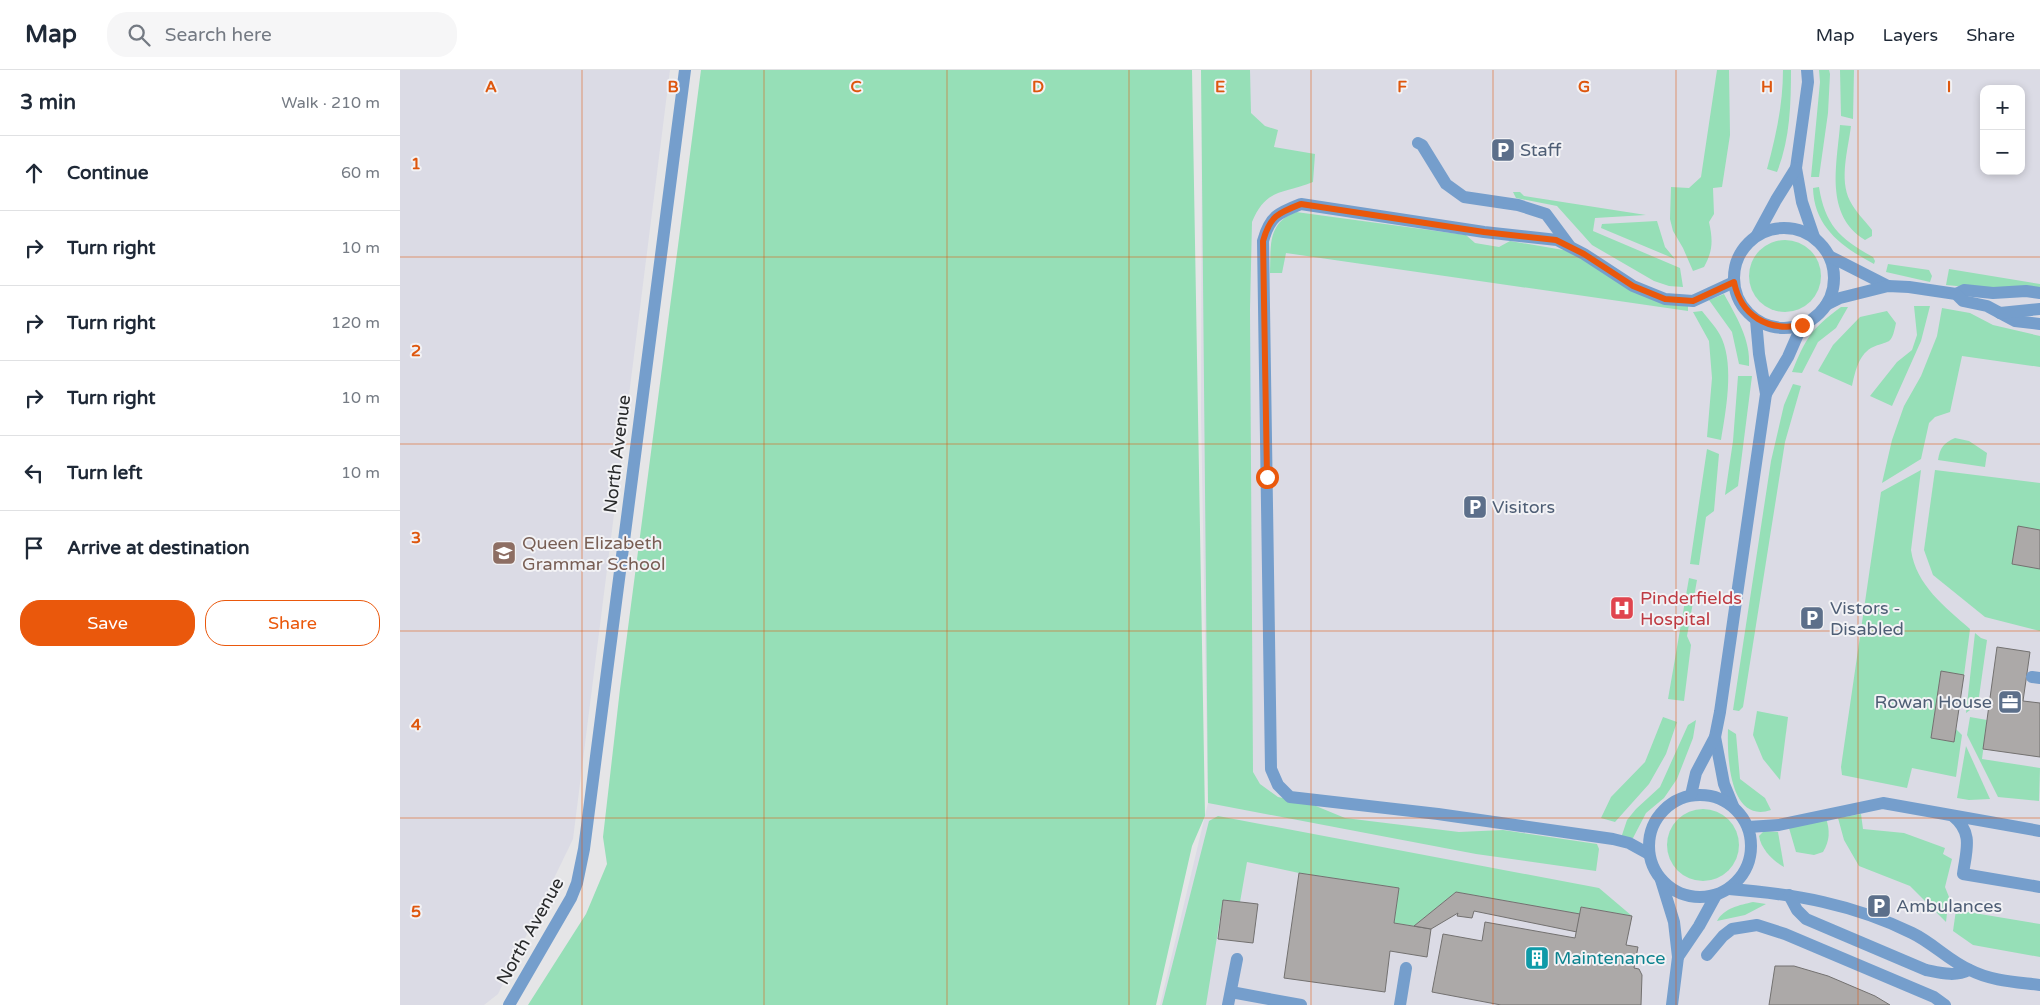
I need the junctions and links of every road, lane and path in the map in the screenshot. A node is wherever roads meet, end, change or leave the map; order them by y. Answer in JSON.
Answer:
{"nodes":[{"id":1,"x":685,"y":70,"type":"edge"},
{"id":2,"x":1807,"y":70,"type":"edge"},
{"id":3,"x":1418,"y":143,"type":"dead end"},
{"id":4,"x":1796,"y":168,"type":"junction"},
{"id":5,"x":1757,"y":235,"type":"junction"},
{"id":6,"x":1814,"y":237,"type":"junction"},
{"id":7,"x":1571,"y":247,"type":"junction"},
{"id":8,"x":1829,"y":256,"type":"junction"},
{"id":9,"x":1734,"y":282,"type":"junction"},
{"id":10,"x":1888,"y":286,"type":"junction"},
{"id":11,"x":2040,"y":293,"type":"edge"},
{"id":12,"x":1956,"y":294,"type":"junction"},
{"id":13,"x":1826,"y":305,"type":"junction"},
{"id":14,"x":2040,"y":309,"type":"edge"},
{"id":15,"x":2000,"y":313,"type":"junction"},
{"id":16,"x":1756,"y":320,"type":"junction"},
{"id":17,"x":2040,"y":324,"type":"edge"},
{"id":18,"x":1802,"y":325,"type":"junction"},
{"id":19,"x":1766,"y":394,"type":"junction"},
{"id":20,"x":1715,"y":737,"type":"junction"},
{"id":21,"x":1690,"y":795,"type":"junction"},
{"id":22,"x":1733,"y":806,"type":"junction"},
{"id":23,"x":1953,"y":816,"type":"junction"},
{"id":24,"x":1748,"y":828,"type":"junction"},
{"id":25,"x":2040,"y":831,"type":"edge"},
{"id":26,"x":1649,"y":854,"type":"junction"},
{"id":27,"x":1660,"y":877,"type":"junction"},
{"id":28,"x":2040,"y":887,"type":"edge"},
{"id":29,"x":1729,"y":889,"type":"junction"},
{"id":30,"x":1789,"y":894,"type":"junction"},
{"id":31,"x":1716,"y":895,"type":"junction"},
{"id":32,"x":1707,"y":955,"type":"dead end"},
{"id":33,"x":1678,"y":957,"type":"junction"},
{"id":34,"x":1238,"y":959,"type":"dead end"},
{"id":35,"x":1406,"y":968,"type":"dead end"},
{"id":36,"x":1969,"y":970,"type":"junction"},
{"id":37,"x":2040,"y":985,"type":"edge"},
{"id":38,"x":1231,"y":992,"type":"junction"},
{"id":39,"x":509,"y":1005,"type":"edge"},
{"id":40,"x":1228,"y":1005,"type":"edge"},
{"id":41,"x":1300,"y":1005,"type":"edge"},
{"id":42,"x":1400,"y":1005,"type":"edge"},
{"id":43,"x":1672,"y":1005,"type":"edge"},
{"id":44,"x":1945,"y":1005,"type":"edge"}],
"edges":[{"from":1,"to":39,"type":"street","name":"North Avenue"},
{"from":2,"to":4,"type":"street"},
{"from":3,"to":7,"type":"street"},
{"from":4,"to":5,"type":"street"},
{"from":4,"to":6,"type":"street"},
{"from":5,"to":6,"type":"street"},
{"from":5,"to":9,"type":"street"},
{"from":6,"to":8,"type":"street"},
{"from":7,"to":9,"type":"street"},
{"from":7,"to":26,"type":"street"},
{"from":8,"to":10,"type":"street"},
{"from":8,"to":13,"type":"street"},
{"from":9,"to":16,"type":"street"},
{"from":10,"to":12,"type":"street"},
{"from":10,"to":13,"type":"street"},
{"from":11,"to":12,"type":"street"},
{"from":12,"to":15,"type":"street"},
{"from":13,"to":18,"type":"street"},
{"from":14,"to":15,"type":"street"},
{"from":15,"to":17,"type":"street"},
{"from":16,"to":18,"type":"street"},
{"from":16,"to":19,"type":"street"},
{"from":18,"to":19,"type":"street"},
{"from":19,"to":20,"type":"street"},
{"from":20,"to":21,"type":"street"},
{"from":20,"to":22,"type":"street"},
{"from":21,"to":22,"type":"street"},
{"from":21,"to":26,"type":"street"},
{"from":22,"to":24,"type":"street"},
{"from":23,"to":24,"type":"street"},
{"from":23,"to":25,"type":"street"},
{"from":23,"to":28,"type":"street"},
{"from":24,"to":29,"type":"street"},
{"from":26,"to":27,"type":"street"},
{"from":27,"to":31,"type":"street"},
{"from":27,"to":33,"type":"street"},
{"from":29,"to":30,"type":"street"},
{"from":29,"to":31,"type":"street"},
{"from":30,"to":36,"type":"street"},
{"from":30,"to":36,"type":"street"},
{"from":31,"to":33,"type":"street"},
{"from":32,"to":44,"type":"street"},
{"from":33,"to":43,"type":"street"},
{"from":34,"to":38,"type":"street"},
{"from":35,"to":42,"type":"street"},
{"from":36,"to":37,"type":"street"},
{"from":38,"to":40,"type":"street"},
{"from":38,"to":41,"type":"street"}]}
